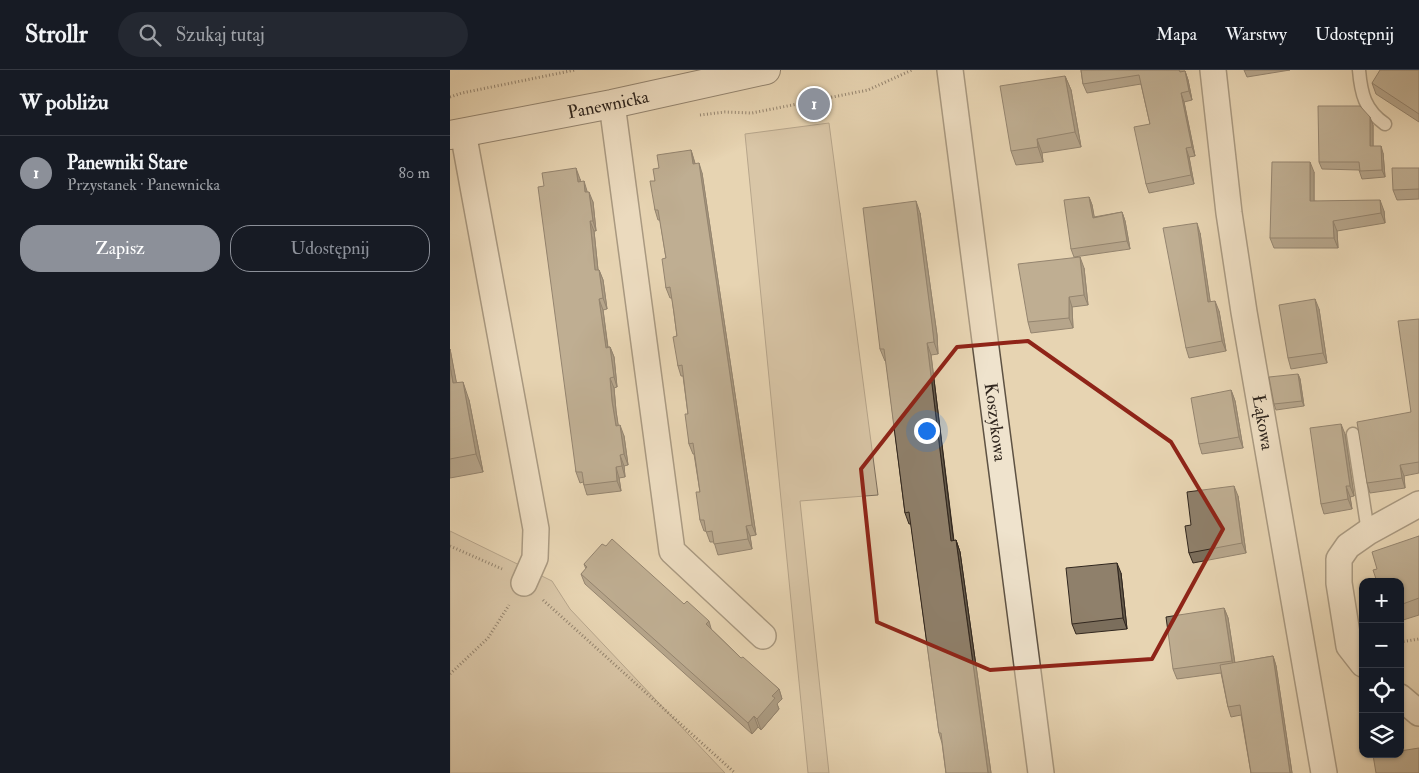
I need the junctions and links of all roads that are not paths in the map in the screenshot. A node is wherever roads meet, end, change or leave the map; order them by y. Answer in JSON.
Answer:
{"nodes":[{"id":1,"x":766,"y":70,"type":"edge"},
{"id":2,"x":950,"y":70,"type":"edge"},
{"id":3,"x":1212,"y":70,"type":"edge"},
{"id":4,"x":1359,"y":70,"type":"edge"},
{"id":5,"x":612,"y":104,"type":"junction"},
{"id":6,"x":1385,"y":124,"type":"dead end"},
{"id":7,"x":457,"y":134,"type":"edge"},
{"id":8,"x":1353,"y":434,"type":"dead end"},
{"id":9,"x":1419,"y":504,"type":"edge"},
{"id":10,"x":1368,"y":532,"type":"junction"},
{"id":11,"x":524,"y":583,"type":"road end"},
{"id":12,"x":763,"y":636,"type":"dead end"},
{"id":13,"x":1359,"y":659,"type":"edge"},
{"id":14,"x":1404,"y":700,"type":"edge"},
{"id":15,"x":1419,"y":712,"type":"edge"},
{"id":16,"x":1042,"y":773,"type":"edge"},
{"id":17,"x":1324,"y":773,"type":"edge"}],
"edges":[{"from":1,"to":5,"type":"street","name":"Panewnicka"},
{"from":2,"to":16,"type":"street","name":"Koszykowa"},
{"from":3,"to":17,"type":"street","name":"Łąkowa"},
{"from":4,"to":6,"type":"lane"},
{"from":5,"to":7,"type":"street","name":"Panewnicka"},
{"from":5,"to":12,"type":"street"},
{"from":7,"to":11,"type":"street"},
{"from":8,"to":10,"type":"lane"},
{"from":9,"to":10,"type":"street"},
{"from":10,"to":13,"type":"street"},
{"from":14,"to":15,"type":"street"}]}
